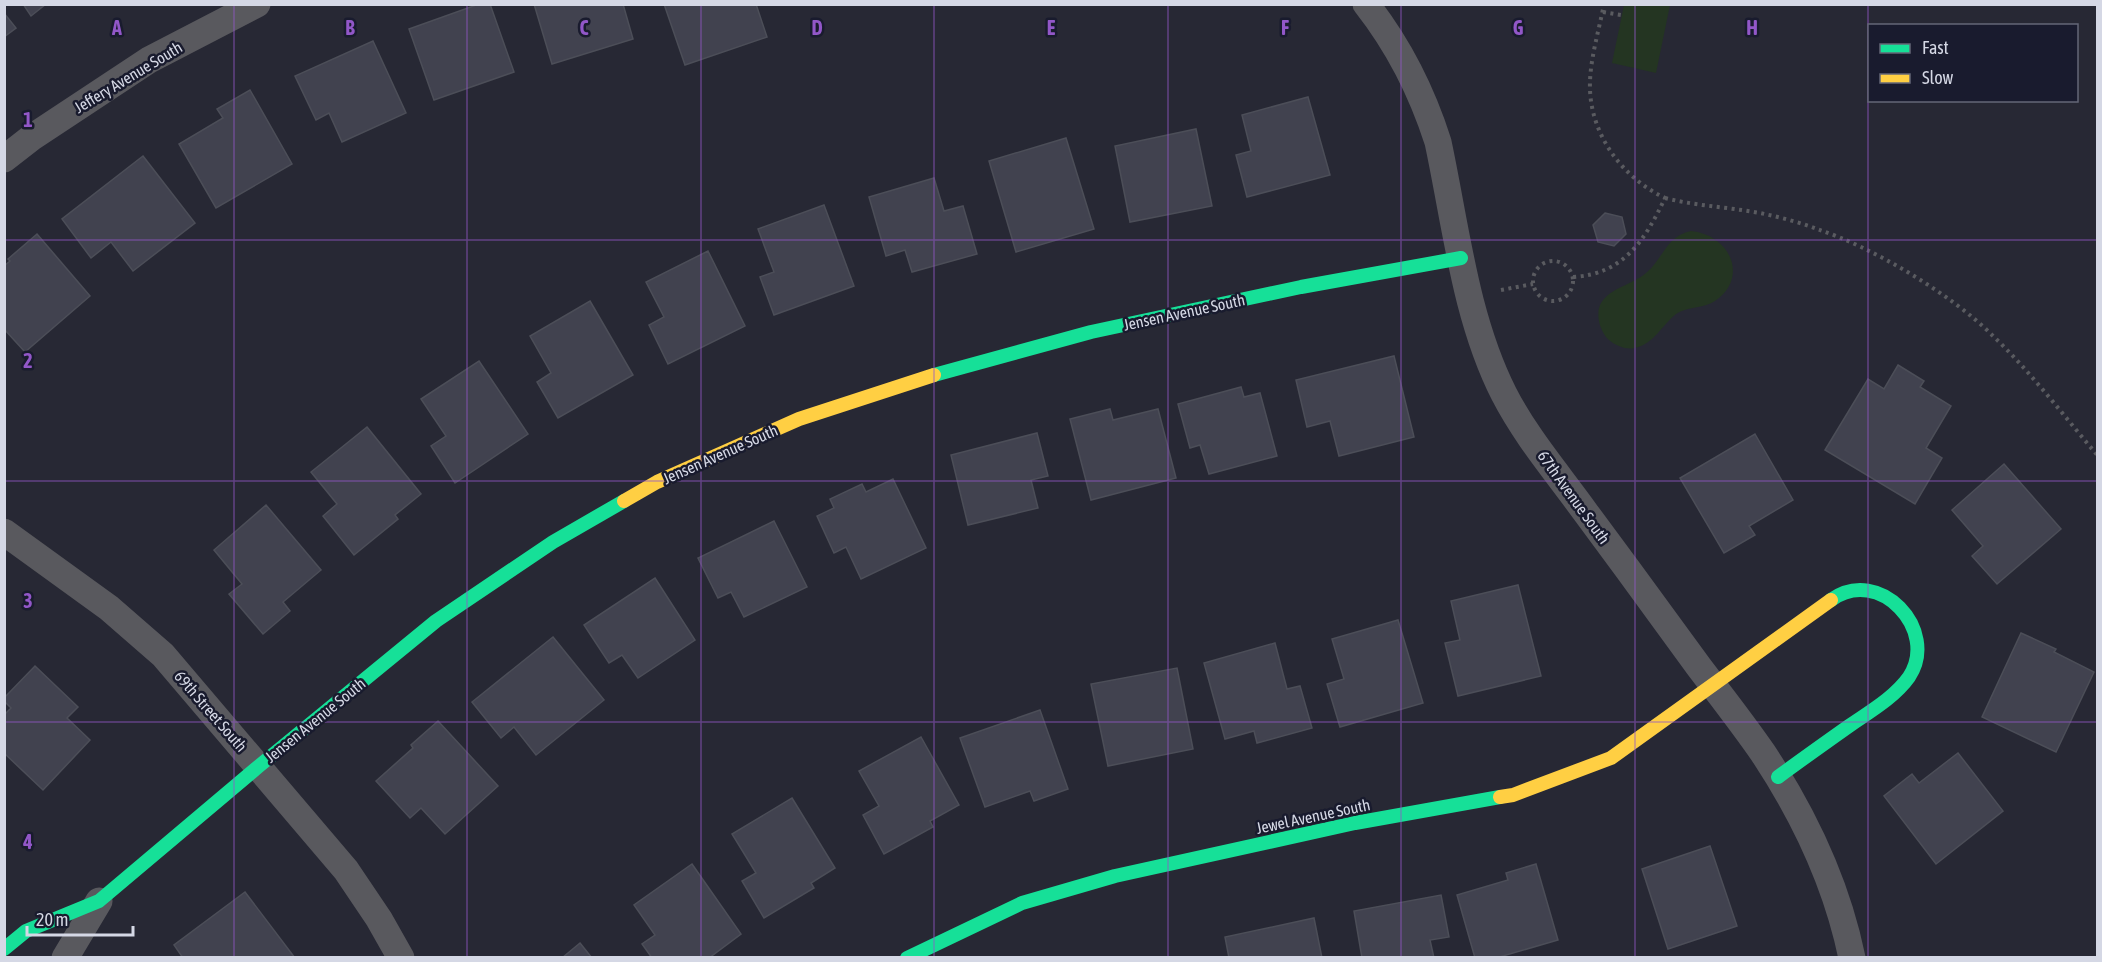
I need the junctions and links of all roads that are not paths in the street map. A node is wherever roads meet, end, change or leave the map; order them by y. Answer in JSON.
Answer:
{"nodes":[{"id":1,"x":257,"y":4,"type":"edge"},
{"id":2,"x":1366,"y":4,"type":"edge"},
{"id":3,"x":4,"y":159,"type":"edge"},
{"id":4,"x":1461,"y":258,"type":"junction"},
{"id":5,"x":4,"y":532,"type":"edge"},
{"id":6,"x":1713,"y":685,"type":"junction"},
{"id":7,"x":259,"y":766,"type":"junction"},
{"id":8,"x":1778,"y":777,"type":"junction"},
{"id":9,"x":99,"y":902,"type":"junction"},
{"id":10,"x":4,"y":949,"type":"edge"},
{"id":11,"x":65,"y":957,"type":"edge"},
{"id":12,"x":401,"y":957,"type":"edge"},
{"id":13,"x":907,"y":957,"type":"edge"},
{"id":14,"x":1852,"y":957,"type":"edge"}],
"edges":[{"from":1,"to":3,"type":"street","name":"Jeffery Avenue South"},
{"from":2,"to":4,"type":"street","name":"67th Avenue South"},
{"from":4,"to":6,"type":"street","name":"67th Avenue South"},
{"from":4,"to":7,"type":"street","name":"Jensen Avenue South"},
{"from":5,"to":7,"type":"street","name":"69th Street South"},
{"from":6,"to":8,"type":"street","name":"67th Avenue South"},
{"from":6,"to":8,"type":"street","name":"Jewel Avenue South"},
{"from":6,"to":13,"type":"street","name":"Jewel Avenue South"},
{"from":7,"to":9,"type":"street","name":"Jensen Avenue South"},
{"from":7,"to":12,"type":"street","name":"69th Street South"},
{"from":8,"to":14,"type":"street","name":"67th Avenue South"},
{"from":9,"to":10,"type":"street","name":"Jensen Avenue South"},
{"from":9,"to":11,"type":"street","name":"Jensen Avenue South"}]}
